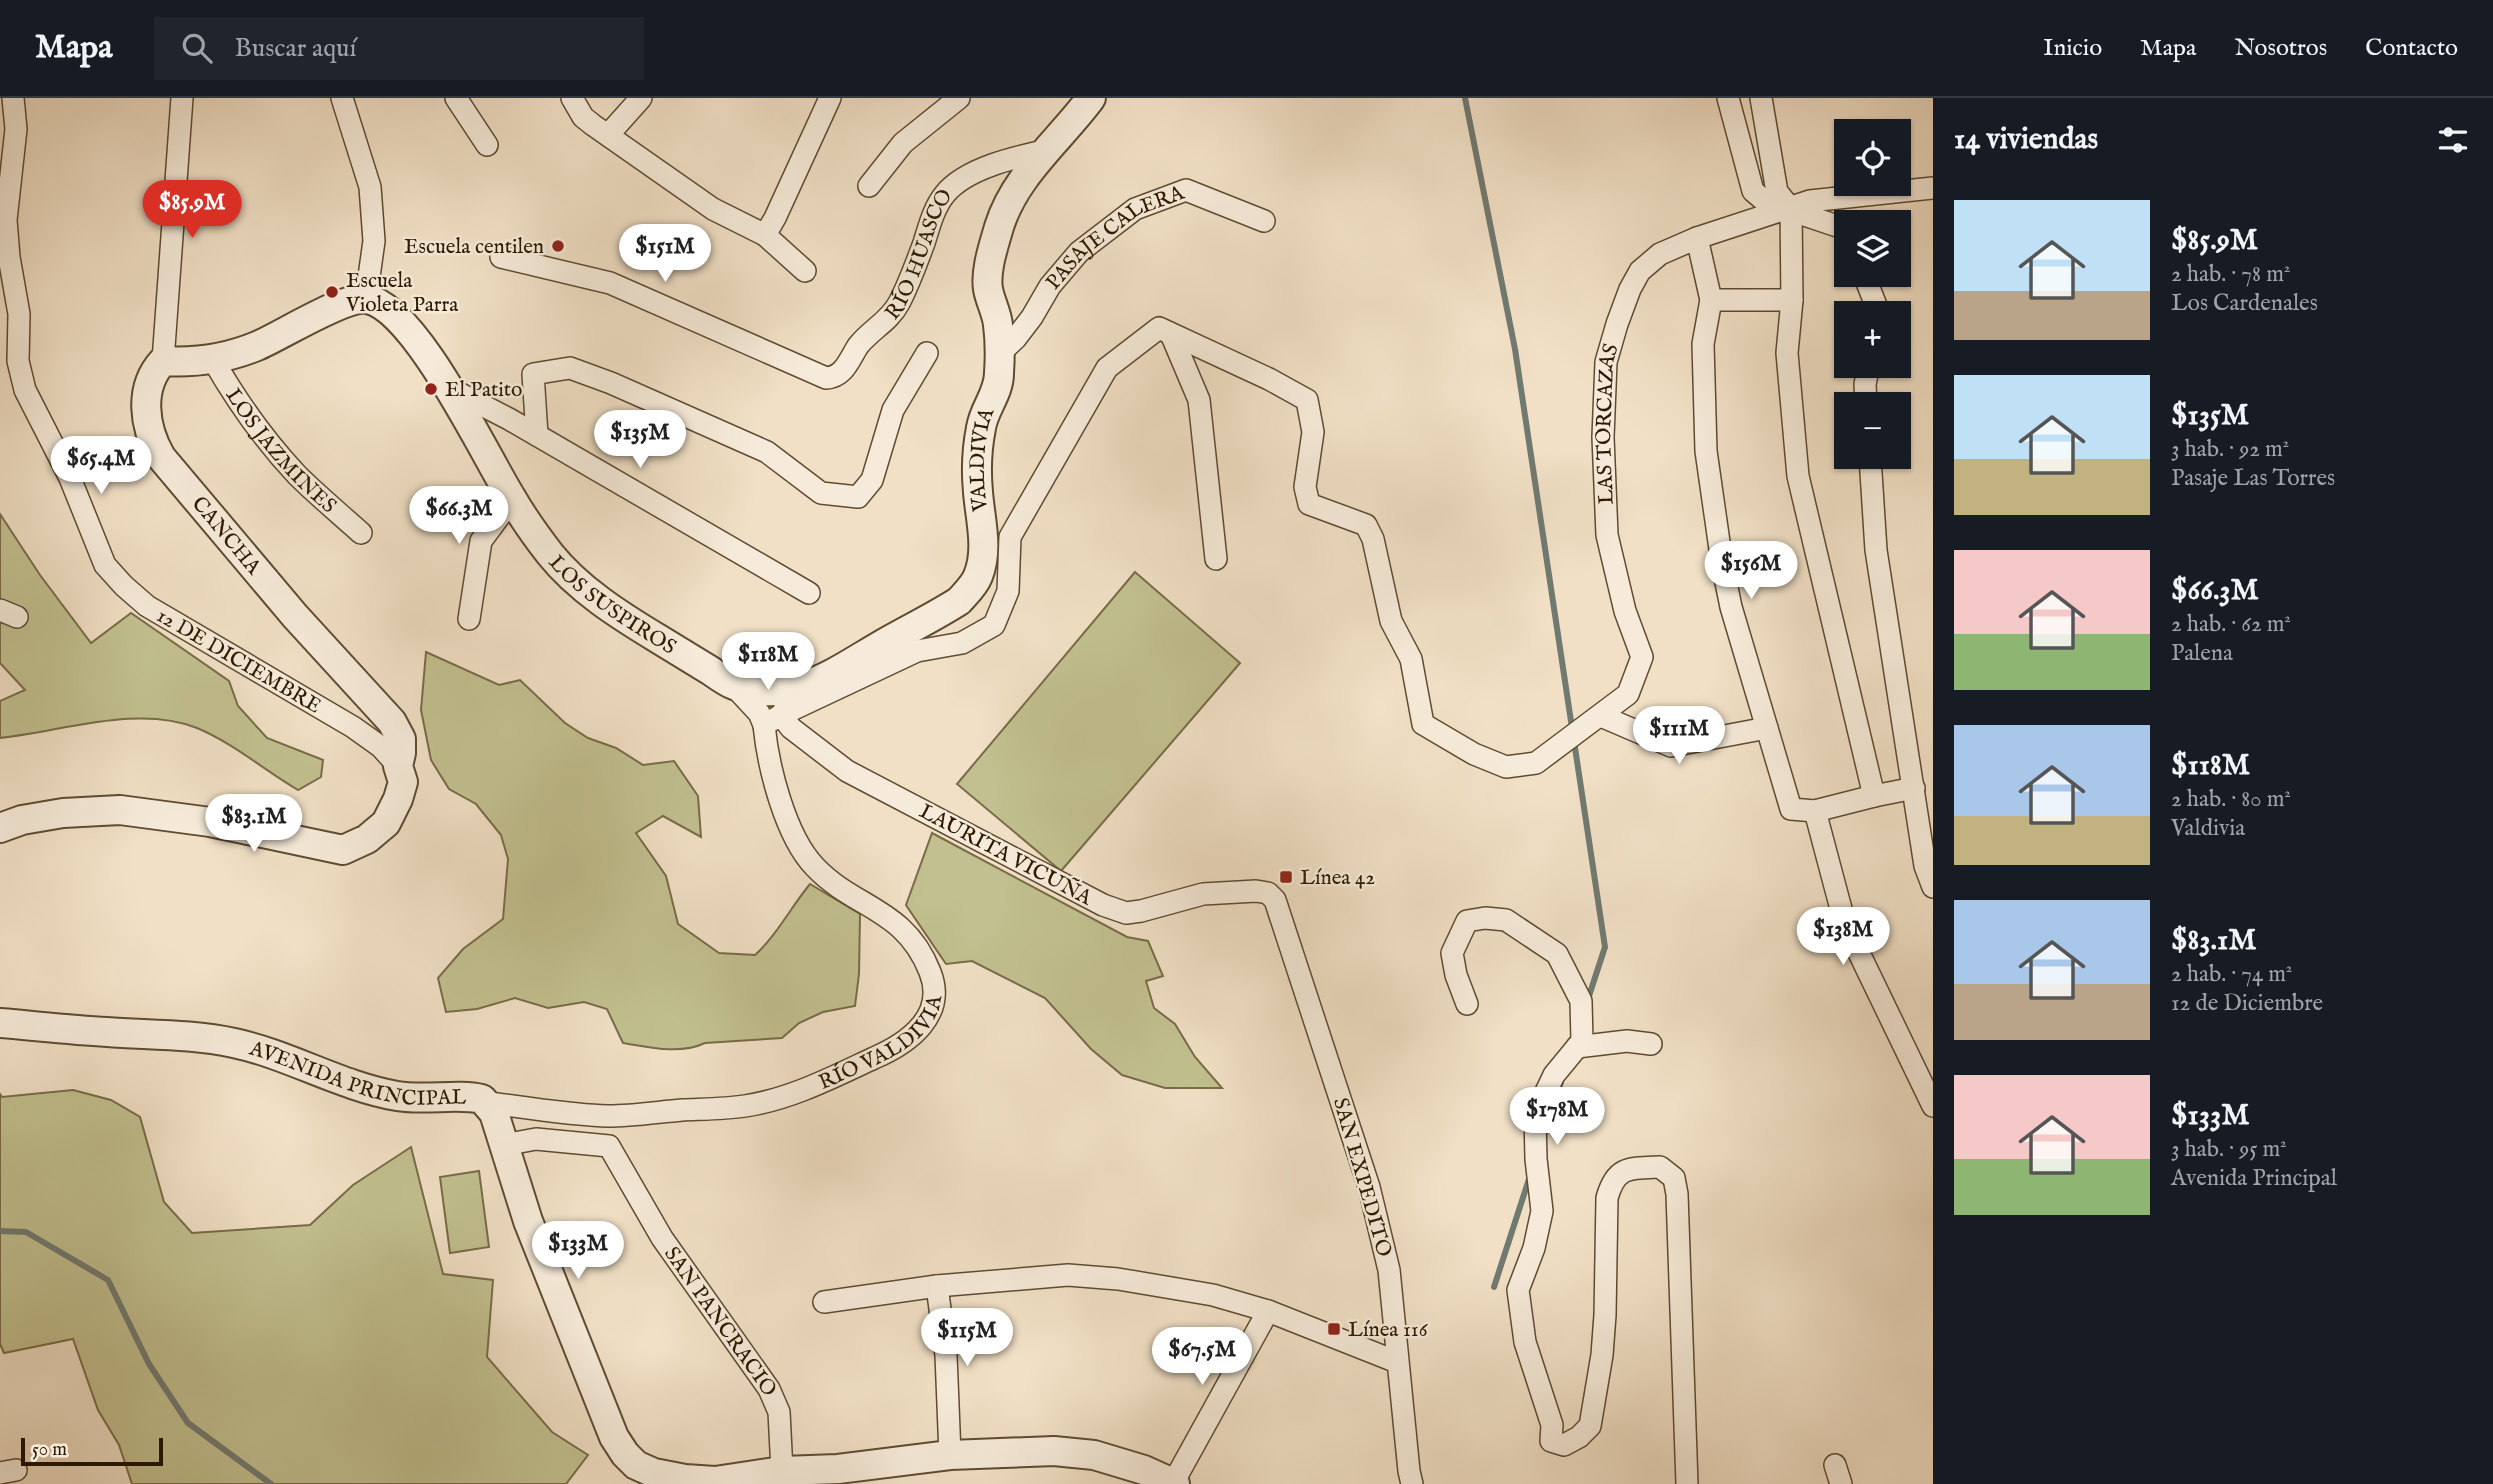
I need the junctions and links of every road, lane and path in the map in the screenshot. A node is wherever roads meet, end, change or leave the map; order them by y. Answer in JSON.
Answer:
{"nodes":[{"id":1,"x":13,"y":98,"type":"edge"},
{"id":2,"x":182,"y":98,"type":"edge"},
{"id":3,"x":342,"y":98,"type":"edge"},
{"id":4,"x":456,"y":98,"type":"edge"},
{"id":5,"x":572,"y":98,"type":"edge"},
{"id":6,"x":641,"y":98,"type":"edge"},
{"id":7,"x":830,"y":98,"type":"edge"},
{"id":8,"x":959,"y":98,"type":"edge"},
{"id":9,"x":1091,"y":98,"type":"edge"},
{"id":10,"x":1728,"y":98,"type":"edge"},
{"id":11,"x":1761,"y":98,"type":"edge"},
{"id":12,"x":608,"y":135,"type":"junction"},
{"id":13,"x":487,"y":145,"type":"dead end"},
{"id":14,"x":1048,"y":150,"type":"junction"},
{"id":15,"x":869,"y":186,"type":"dead end"},
{"id":16,"x":1933,"y":188,"type":"edge"},
{"id":17,"x":1791,"y":209,"type":"junction"},
{"id":18,"x":1264,"y":221,"type":"dead end"},
{"id":19,"x":1834,"y":225,"type":"edge"},
{"id":20,"x":765,"y":234,"type":"junction"},
{"id":21,"x":1697,"y":238,"type":"junction"},
{"id":22,"x":501,"y":257,"type":"dead end"},
{"id":23,"x":805,"y":271,"type":"dead end"},
{"id":24,"x":366,"y":299,"type":"junction"},
{"id":25,"x":1711,"y":300,"type":"junction"},
{"id":26,"x":1792,"y":300,"type":"junction"},
{"id":27,"x":1165,"y":331,"type":"junction"},
{"id":28,"x":928,"y":353,"type":"dead end"},
{"id":29,"x":998,"y":355,"type":"junction"},
{"id":30,"x":212,"y":358,"type":"junction"},
{"id":31,"x":163,"y":361,"type":"junction"},
{"id":32,"x":449,"y":387,"type":"junction"},
{"id":33,"x":537,"y":435,"type":"junction"},
{"id":34,"x":1871,"y":469,"type":"edge"},
{"id":35,"x":512,"y":499,"type":"junction"},
{"id":36,"x":361,"y":533,"type":"dead end"},
{"id":37,"x":1216,"y":559,"type":"dead end"},
{"id":38,"x":809,"y":593,"type":"dead end"},
{"id":39,"x":469,"y":619,"type":"dead end"},
{"id":40,"x":733,"y":685,"type":"junction"},
{"id":41,"x":797,"y":689,"type":"junction"},
{"id":42,"x":1601,"y":716,"type":"junction"},
{"id":43,"x":772,"y":720,"type":"junction"},
{"id":44,"x":1767,"y":727,"type":"junction"},
{"id":45,"x":398,"y":766,"type":"junction"},
{"id":46,"x":1914,"y":788,"type":"junction"},
{"id":47,"x":1874,"y":796,"type":"junction"},
{"id":48,"x":1815,"y":811,"type":"junction"},
{"id":49,"x":0,"y":828,"type":"edge"},
{"id":50,"x":1933,"y":887,"type":"edge"},
{"id":51,"x":1256,"y":891,"type":"joint"},
{"id":52,"x":1468,"y":1004,"type":"dead end"},
{"id":53,"x":0,"y":1023,"type":"edge"},
{"id":54,"x":1651,"y":1044,"type":"dead end"},
{"id":55,"x":1577,"y":1047,"type":"junction"},
{"id":56,"x":487,"y":1103,"type":"junction"},
{"id":57,"x":1933,"y":1106,"type":"edge"},
{"id":58,"x":503,"y":1145,"type":"junction"},
{"id":59,"x":937,"y":1286,"type":"junction"},
{"id":60,"x":824,"y":1302,"type":"dead end"},
{"id":61,"x":1268,"y":1311,"type":"junction"},
{"id":62,"x":1397,"y":1362,"type":"junction"},
{"id":63,"x":950,"y":1455,"type":"junction"},
{"id":64,"x":782,"y":1471,"type":"junction"},
{"id":65,"x":1174,"y":1483,"type":"edge"},
{"id":66,"x":1412,"y":1484,"type":"edge"},
{"id":67,"x":1687,"y":1484,"type":"edge"}],
"edges":[{"from":1,"to":45,"type":"street","name":"12 DE DICIEMBRE"},
{"from":2,"to":31,"type":"street"},
{"from":3,"to":24,"type":"street"},
{"from":4,"to":13,"type":"street"},
{"from":5,"to":12,"type":"street"},
{"from":6,"to":12,"type":"street"},
{"from":7,"to":20,"type":"street"},
{"from":8,"to":15,"type":"street"},
{"from":9,"to":14,"type":"street","name":"VALDIVIA"},
{"from":10,"to":17,"type":"street"},
{"from":11,"to":17,"type":"street"},
{"from":12,"to":20,"type":"street"},
{"from":14,"to":22,"type":"street","name":"RÍO HUASCO"},
{"from":14,"to":29,"type":"street","name":"VALDIVIA"},
{"from":16,"to":17,"type":"street","name":"LAS TORCAZAS"},
{"from":17,"to":19,"type":"street"},
{"from":17,"to":21,"type":"street","name":"LAS TORCAZAS"},
{"from":17,"to":26,"type":"street"},
{"from":18,"to":29,"type":"street","name":"PASAJE CALERA"},
{"from":20,"to":23,"type":"street"},
{"from":21,"to":25,"type":"street"},
{"from":21,"to":42,"type":"street","name":"LAS TORCAZAS"},
{"from":24,"to":30,"type":"street"},
{"from":24,"to":32,"type":"street","name":"LOS SUSPIROS"},
{"from":25,"to":26,"type":"street"},
{"from":25,"to":44,"type":"street"},
{"from":26,"to":47,"type":"street"},
{"from":27,"to":37,"type":"street"},
{"from":27,"to":42,"type":"street","name":"LAS TORCAZAS"},
{"from":27,"to":43,"type":"street"},
{"from":28,"to":33,"type":"street"},
{"from":29,"to":41,"type":"street","name":"VALDIVIA"},
{"from":30,"to":31,"type":"street"},
{"from":30,"to":36,"type":"street","name":"LOS JAZMINES"},
{"from":31,"to":45,"type":"street","name":"CANCHA"},
{"from":32,"to":33,"type":"street"},
{"from":32,"to":35,"type":"street","name":"LOS SUSPIROS"},
{"from":33,"to":38,"type":"street"},
{"from":34,"to":46,"type":"street"},
{"from":35,"to":39,"type":"street"},
{"from":35,"to":40,"type":"street","name":"LOS SUSPIROS"},
{"from":40,"to":41,"type":"street","name":"VALDIVIA"},
{"from":40,"to":43,"type":"street","name":"RÍO VALDIVIA"},
{"from":41,"to":43,"type":"street"},
{"from":42,"to":44,"type":"street"},
{"from":43,"to":51,"type":"street","name":"LAURITA VICUÑA"},
{"from":43,"to":56,"type":"street","name":"RÍO VALDIVIA"},
{"from":44,"to":48,"type":"street"},
{"from":45,"to":49,"type":"street"},
{"from":46,"to":47,"type":"street"},
{"from":46,"to":50,"type":"street"},
{"from":47,"to":48,"type":"street"},
{"from":48,"to":57,"type":"street"},
{"from":51,"to":62,"type":"street","name":"SAN EXPEDITO"},
{"from":52,"to":55,"type":"street"},
{"from":53,"to":56,"type":"street","name":"AVENIDA PRINCIPAL"},
{"from":54,"to":55,"type":"street"},
{"from":55,"to":67,"type":"street"},
{"from":56,"to":58,"type":"street","name":"AVENIDA PRINCIPAL"},
{"from":58,"to":64,"type":"street","name":"SAN PANCRACIO"},
{"from":58,"to":64,"type":"street","name":"AVENIDA PRINCIPAL"},
{"from":59,"to":60,"type":"street"},
{"from":59,"to":61,"type":"street"},
{"from":59,"to":63,"type":"street"},
{"from":61,"to":62,"type":"street"},
{"from":61,"to":65,"type":"street"},
{"from":62,"to":66,"type":"street","name":"SAN EXPEDITO"},
{"from":63,"to":64,"type":"street","name":"AVENIDA PRINCIPAL"},
{"from":63,"to":65,"type":"street","name":"AVENIDA PRINCIPAL"}]}
